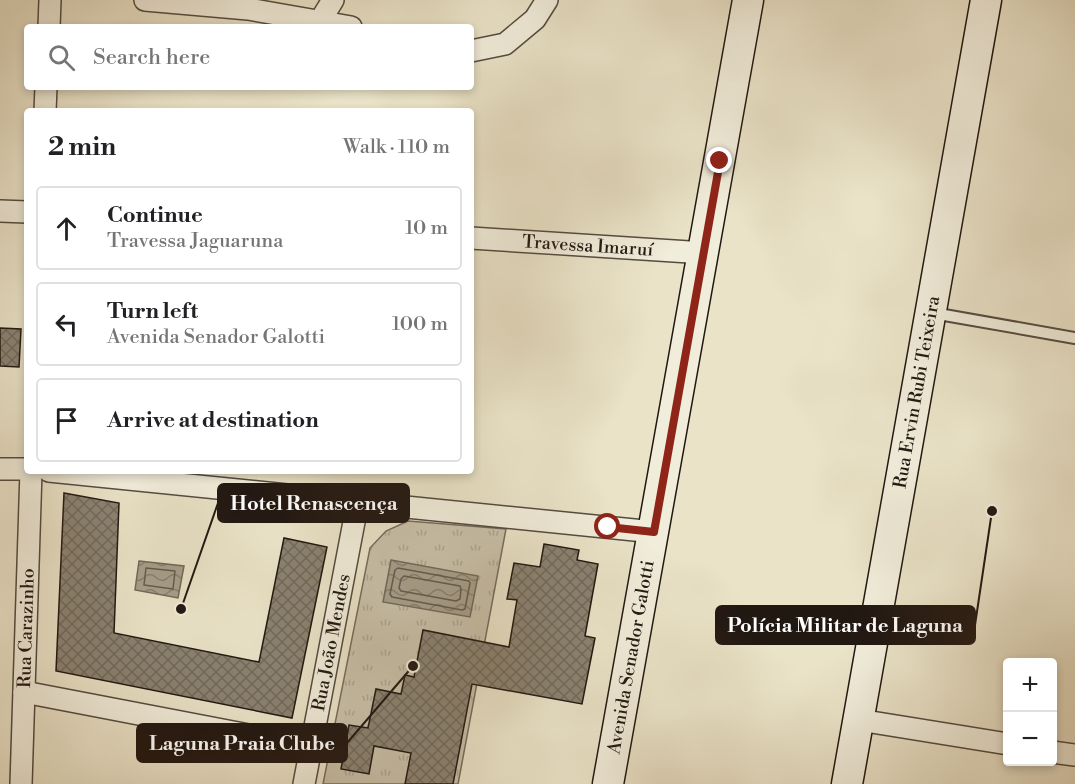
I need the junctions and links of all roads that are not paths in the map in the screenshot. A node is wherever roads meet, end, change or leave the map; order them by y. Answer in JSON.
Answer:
{"nodes":[{"id":1,"x":50,"y":0,"type":"edge"},
{"id":2,"x":145,"y":0,"type":"edge"},
{"id":3,"x":333,"y":0,"type":"edge"},
{"id":4,"x":547,"y":0,"type":"edge"},
{"id":5,"x":748,"y":0,"type":"edge"},
{"id":6,"x":986,"y":0,"type":"edge"},
{"id":7,"x":248,"y":4,"type":"edge"},
{"id":8,"x":320,"y":21,"type":"junction"},
{"id":9,"x":49,"y":24,"type":"edge"},
{"id":10,"x":336,"y":24,"type":"edge"},
{"id":11,"x":474,"y":50,"type":"edge"},
{"id":12,"x":46,"y":90,"type":"edge"},
{"id":13,"x":45,"y":108,"type":"edge"},
{"id":14,"x":0,"y":211,"type":"edge"},
{"id":15,"x":24,"y":212,"type":"edge"},
{"id":16,"x":474,"y":238,"type":"edge"},
{"id":17,"x":705,"y":252,"type":"junction"},
{"id":18,"x":930,"y":313,"type":"junction"},
{"id":19,"x":1075,"y":338,"type":"edge"},
{"id":20,"x":0,"y":469,"type":"edge"},
{"id":21,"x":24,"y":469,"type":"edge"},
{"id":22,"x":31,"y":474,"type":"edge"},
{"id":23,"x":80,"y":474,"type":"edge"},
{"id":24,"x":358,"y":501,"type":"junction"},
{"id":25,"x":654,"y":532,"type":"junction"},
{"id":26,"x":24,"y":692,"type":"junction"},
{"id":27,"x":859,"y":720,"type":"junction"},
{"id":28,"x":1003,"y":743,"type":"edge"},
{"id":29,"x":311,"y":747,"type":"junction"},
{"id":30,"x":1057,"y":753,"type":"edge"},
{"id":31,"x":1075,"y":756,"type":"edge"},
{"id":32,"x":21,"y":784,"type":"edge"},
{"id":33,"x":304,"y":784,"type":"edge"},
{"id":34,"x":608,"y":784,"type":"edge"},
{"id":35,"x":847,"y":784,"type":"edge"}],
"edges":[{"from":1,"to":9,"type":"street"},
{"from":2,"to":7,"type":"street"},
{"from":3,"to":8,"type":"street"},
{"from":4,"to":11,"type":"street"},
{"from":5,"to":17,"type":"main road","name":"Avenida Senador Galotti"},
{"from":6,"to":18,"type":"main road","name":"Rua Ervin Rubi Teixeira"},
{"from":7,"to":8,"type":"street"},
{"from":8,"to":10,"type":"street"},
{"from":12,"to":13,"type":"street"},
{"from":14,"to":15,"type":"street"},
{"from":16,"to":17,"type":"street","name":"Travessa Imaruí"},
{"from":17,"to":25,"type":"main road","name":"Avenida Senador Galotti"},
{"from":18,"to":19,"type":"lane"},
{"from":18,"to":27,"type":"main road","name":"Rua Ervin Rubi Teixeira"},
{"from":20,"to":21,"type":"street"},
{"from":22,"to":26,"type":"street","name":"Rua Carazinho"},
{"from":23,"to":24,"type":"street"},
{"from":24,"to":25,"type":"street"},
{"from":24,"to":29,"type":"street","name":"Rua João Mendes"},
{"from":25,"to":34,"type":"main road","name":"Avenida Senador Galotti"},
{"from":26,"to":29,"type":"street"},
{"from":26,"to":32,"type":"street","name":"Rua Carazinho"},
{"from":27,"to":28,"type":"street"},
{"from":27,"to":35,"type":"main road","name":"Rua Ervin Rubi Teixeira"},
{"from":29,"to":33,"type":"street","name":"Rua João Mendes"},
{"from":30,"to":31,"type":"street"}]}
